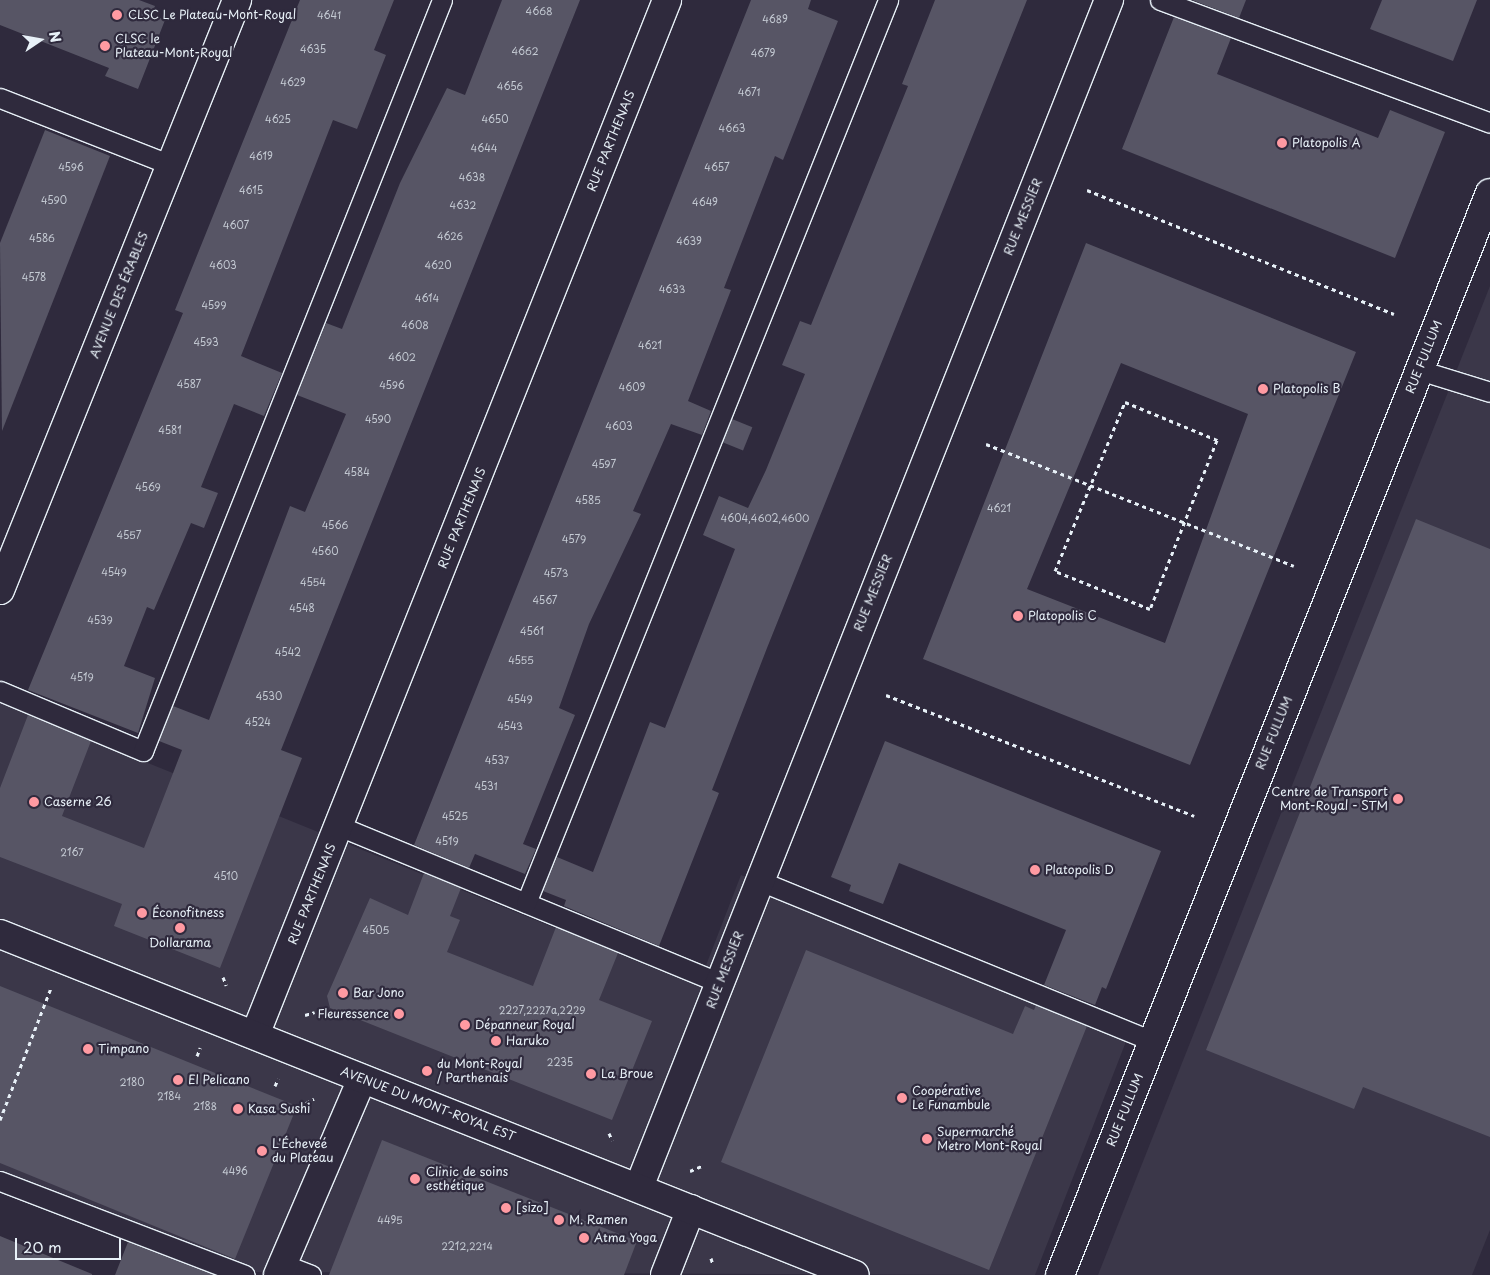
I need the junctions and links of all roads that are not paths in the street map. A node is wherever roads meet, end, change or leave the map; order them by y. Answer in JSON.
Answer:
{"nodes":[{"id":1,"x":237,"y":0,"type":"edge"},
{"id":2,"x":442,"y":0,"type":"edge"},
{"id":3,"x":668,"y":0,"type":"edge"},
{"id":4,"x":888,"y":0,"type":"edge"},
{"id":5,"x":1109,"y":0,"type":"edge"},
{"id":6,"x":1160,"y":0,"type":"edge"},
{"id":7,"x":0,"y":98,"type":"edge"},
{"id":8,"x":1490,"y":123,"type":"edge"},
{"id":9,"x":171,"y":165,"type":"junction"},
{"id":10,"x":1490,"y":193,"type":"edge"},
{"id":11,"x":1419,"y":370,"type":"junction"},
{"id":12,"x":1490,"y":392,"type":"edge"},
{"id":13,"x":0,"y":590,"type":"edge"},
{"id":14,"x":0,"y":691,"type":"edge"},
{"id":15,"x":339,"y":826,"type":"junction"},
{"id":16,"x":760,"y":881,"type":"junction"},
{"id":17,"x":526,"y":903,"type":"junction"},
{"id":18,"x":0,"y":934,"type":"edge"},
{"id":19,"x":720,"y":983,"type":"junction"},
{"id":20,"x":255,"y":1035,"type":"junction"},
{"id":21,"x":1153,"y":1041,"type":"junction"},
{"id":22,"x":362,"y":1079,"type":"junction"},
{"id":23,"x":0,"y":1181,"type":"edge"},
{"id":24,"x":638,"y":1187,"type":"junction"},
{"id":25,"x":691,"y":1209,"type":"junction"},
{"id":26,"x":281,"y":1269,"type":"edge"},
{"id":27,"x":245,"y":1275,"type":"edge"},
{"id":28,"x":311,"y":1275,"type":"edge"},
{"id":29,"x":665,"y":1275,"type":"edge"},
{"id":30,"x":855,"y":1275,"type":"edge"},
{"id":31,"x":1060,"y":1275,"type":"edge"}],
"edges":[{"from":1,"to":9,"type":"street","name":"AVENUE DES ÉRABLES"},
{"from":2,"to":14,"type":"lane"},
{"from":3,"to":15,"type":"street","name":"RUE PARTHENAIS"},
{"from":4,"to":17,"type":"lane"},
{"from":5,"to":16,"type":"street","name":"RUE MESSIER"},
{"from":6,"to":8,"type":"lane"},
{"from":7,"to":9,"type":"lane"},
{"from":9,"to":13,"type":"street","name":"AVENUE DES ÉRABLES"},
{"from":10,"to":11,"type":"street","name":"RUE FULLUM"},
{"from":11,"to":12,"type":"lane"},
{"from":11,"to":21,"type":"street","name":"RUE FULLUM"},
{"from":15,"to":17,"type":"lane"},
{"from":15,"to":20,"type":"street","name":"RUE PARTHENAIS"},
{"from":16,"to":19,"type":"street","name":"RUE MESSIER"},
{"from":16,"to":21,"type":"lane"},
{"from":17,"to":19,"type":"lane"},
{"from":18,"to":20,"type":"street","name":"AVENUE DU MONT-ROYAL EST"},
{"from":19,"to":24,"type":"street","name":"RUE MESSIER"},
{"from":20,"to":22,"type":"street","name":"AVENUE DU MONT-ROYAL EST"},
{"from":21,"to":31,"type":"street","name":"RUE FULLUM"},
{"from":22,"to":24,"type":"street","name":"AVENUE DU MONT-ROYAL EST"},
{"from":22,"to":26,"type":"street"},
{"from":23,"to":27,"type":"lane"},
{"from":24,"to":25,"type":"street","name":"AVENUE DU MONT-ROYAL EST"},
{"from":25,"to":29,"type":"street"},
{"from":25,"to":30,"type":"street","name":"AVENUE DU MONT-ROYAL EST"},
{"from":26,"to":28,"type":"lane"}]}
